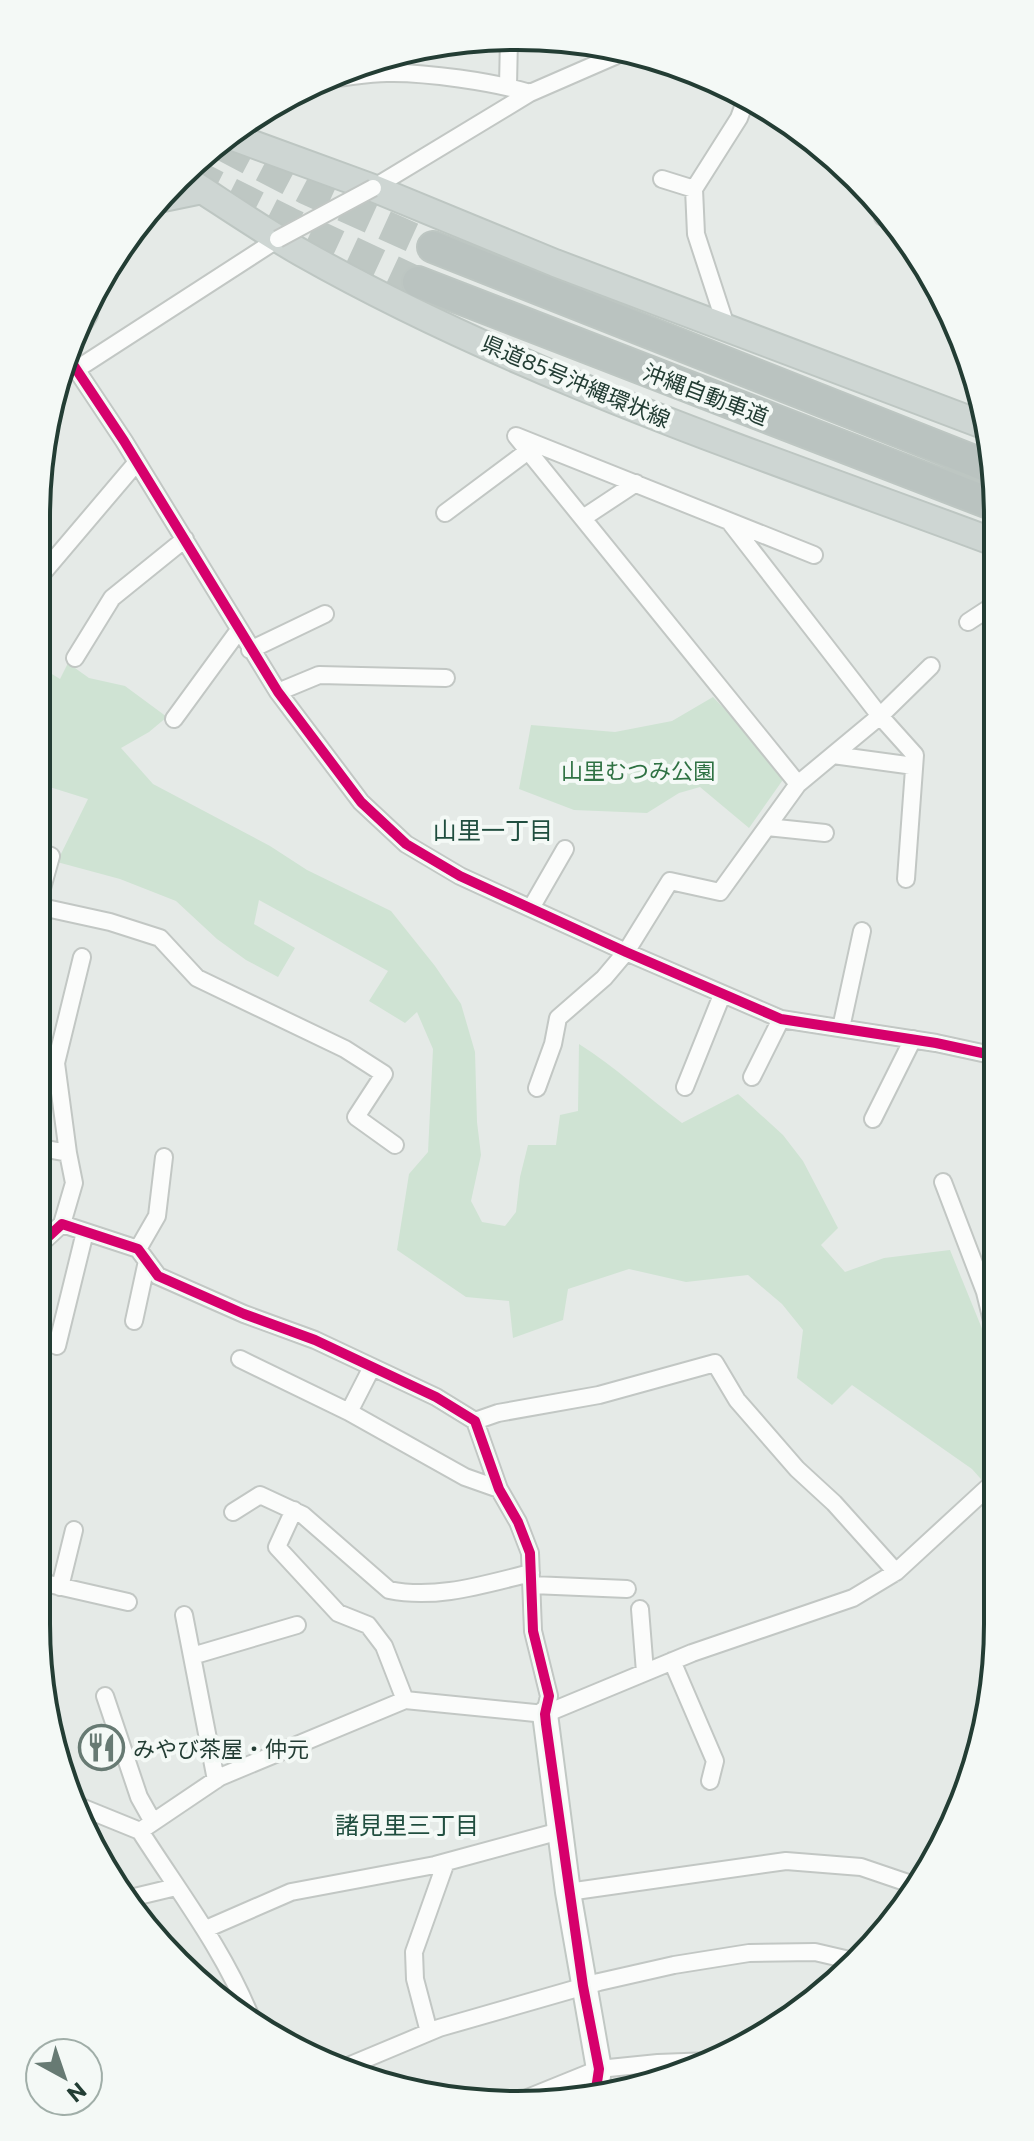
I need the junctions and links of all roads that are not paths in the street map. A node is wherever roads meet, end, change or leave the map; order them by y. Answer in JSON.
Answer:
{"nodes":[{"id":1,"x":509,"y":50,"type":"edge"},
{"id":2,"x":608,"y":59,"type":"edge"},
{"id":3,"x":364,"y":76,"type":"edge"},
{"id":4,"x":508,"y":86,"type":"junction"},
{"id":5,"x":530,"y":93,"type":"junction"},
{"id":6,"x":742,"y":109,"type":"edge"},
{"id":7,"x":242,"y":140,"type":"edge"},
{"id":8,"x":662,"y":179,"type":"dead end"},
{"id":9,"x":191,"y":183,"type":"edge"},
{"id":10,"x":373,"y":188,"type":"junction"},
{"id":11,"x":694,"y":189,"type":"junction"},
{"id":12,"x":202,"y":190,"type":"junction"},
{"id":13,"x":180,"y":195,"type":"edge"},
{"id":14,"x":278,"y":239,"type":"junction"},
{"id":15,"x":433,"y":247,"type":"tunnel mouth"},
{"id":16,"x":418,"y":282,"type":"tunnel mouth"},
{"id":17,"x":727,"y":329,"type":"junction"},
{"id":18,"x":78,"y":359,"type":"edge"},
{"id":19,"x":75,"y":367,"type":"edge"},
{"id":20,"x":974,"y":421,"type":"edge"},
{"id":21,"x":528,"y":451,"type":"junction"},
{"id":22,"x":137,"y":462,"type":"junction"},
{"id":23,"x":981,"y":464,"type":"edge"},
{"id":24,"x":636,"y":483,"type":"junction"},
{"id":25,"x":983,"y":501,"type":"edge"},
{"id":26,"x":445,"y":513,"type":"dead end"},
{"id":27,"x":583,"y":518,"type":"junction"},
{"id":28,"x":728,"y":520,"type":"junction"},
{"id":29,"x":984,"y":538,"type":"edge"},
{"id":30,"x":185,"y":539,"type":"junction"},
{"id":31,"x":814,"y":555,"type":"dead end"},
{"id":32,"x":50,"y":565,"type":"edge"},
{"id":33,"x":984,"y":612,"type":"edge"},
{"id":34,"x":325,"y":614,"type":"dead end"},
{"id":35,"x":968,"y":622,"type":"dead end"},
{"id":36,"x":239,"y":630,"type":"junction"},
{"id":37,"x":250,"y":650,"type":"junction"},
{"id":38,"x":75,"y":658,"type":"dead end"},
{"id":39,"x":931,"y":666,"type":"dead end"},
{"id":40,"x":446,"y":678,"type":"dead end"},
{"id":41,"x":278,"y":692,"type":"junction"},
{"id":42,"x":880,"y":716,"type":"junction"},
{"id":43,"x":174,"y":719,"type":"dead end"},
{"id":44,"x":833,"y":755,"type":"junction"},
{"id":45,"x":914,"y":766,"type":"junction"},
{"id":46,"x":798,"y":784,"type":"junction"},
{"id":47,"x":767,"y":827,"type":"junction"},
{"id":48,"x":825,"y":833,"type":"dead end"},
{"id":49,"x":565,"y":849,"type":"dead end"},
{"id":50,"x":906,"y":879,"type":"dead end"},
{"id":51,"x":531,"y":908,"type":"junction"},
{"id":52,"x":50,"y":910,"type":"edge"},
{"id":53,"x":862,"y":931,"type":"dead end"},
{"id":54,"x":626,"y":952,"type":"junction"},
{"id":55,"x":82,"y":957,"type":"dead end"},
{"id":56,"x":722,"y":995,"type":"junction"},
{"id":57,"x":781,"y":1019,"type":"junction"},
{"id":58,"x":841,"y":1028,"type":"junction"},
{"id":59,"x":913,"y":1039,"type":"junction"},
{"id":60,"x":984,"y":1054,"type":"edge"},
{"id":61,"x":752,"y":1077,"type":"dead end"},
{"id":62,"x":685,"y":1087,"type":"dead end"},
{"id":63,"x":537,"y":1088,"type":"dead end"},
{"id":64,"x":873,"y":1119,"type":"dead end"},
{"id":65,"x":395,"y":1145,"type":"dead end"},
{"id":66,"x":50,"y":1150,"type":"edge"},
{"id":67,"x":68,"y":1153,"type":"junction"},
{"id":68,"x":164,"y":1157,"type":"dead end"},
{"id":69,"x":943,"y":1182,"type":"dead end"},
{"id":70,"x":62,"y":1224,"type":"junction"},
{"id":71,"x":85,"y":1232,"type":"junction"},
{"id":72,"x":50,"y":1235,"type":"edge"},
{"id":73,"x":142,"y":1255,"type":"junction"},
{"id":74,"x":984,"y":1289,"type":"edge"},
{"id":75,"x":134,"y":1321,"type":"dead end"},
{"id":76,"x":57,"y":1346,"type":"dead end"},
{"id":77,"x":240,"y":1359,"type":"dead end"},
{"id":78,"x":372,"y":1367,"type":"junction"},
{"id":79,"x":349,"y":1412,"type":"junction"},
{"id":80,"x":475,"y":1421,"type":"junction"},
{"id":81,"x":499,"y":1489,"type":"junction"},
{"id":82,"x":984,"y":1491,"type":"edge"},
{"id":83,"x":294,"y":1510,"type":"junction"},
{"id":84,"x":233,"y":1512,"type":"dead end"},
{"id":85,"x":74,"y":1530,"type":"dead end"},
{"id":86,"x":896,"y":1572,"type":"junction"},
{"id":87,"x":532,"y":1579,"type":"junction"},
{"id":88,"x":50,"y":1584,"type":"edge"},
{"id":89,"x":60,"y":1587,"type":"junction"},
{"id":90,"x":627,"y":1589,"type":"dead end"},
{"id":91,"x":128,"y":1602,"type":"dead end"},
{"id":92,"x":640,"y":1609,"type":"dead end"},
{"id":93,"x":184,"y":1615,"type":"dead end"},
{"id":94,"x":297,"y":1625,"type":"dead end"},
{"id":95,"x":192,"y":1656,"type":"junction"},
{"id":96,"x":672,"y":1661,"type":"junction"},
{"id":97,"x":645,"y":1672,"type":"junction"},
{"id":98,"x":105,"y":1696,"type":"dead end"},
{"id":99,"x":405,"y":1700,"type":"junction"},
{"id":100,"x":545,"y":1714,"type":"junction"},
{"id":101,"x":216,"y":1780,"type":"junction"},
{"id":102,"x":710,"y":1781,"type":"dead end"},
{"id":103,"x":89,"y":1809,"type":"edge"},
{"id":104,"x":147,"y":1827,"type":"junction"},
{"id":105,"x":560,"y":1831,"type":"junction"},
{"id":106,"x":446,"y":1862,"type":"junction"},
{"id":107,"x":906,"y":1882,"type":"edge"},
{"id":108,"x":176,"y":1887,"type":"junction"},
{"id":109,"x":568,"y":1892,"type":"junction"},
{"id":110,"x":138,"y":1896,"type":"edge"},
{"id":111,"x":206,"y":1929,"type":"junction"},
{"id":112,"x":842,"y":1958,"type":"edge"},
{"id":113,"x":583,"y":1986,"type":"junction"},
{"id":114,"x":245,"y":2003,"type":"edge"},
{"id":115,"x":429,"y":2032,"type":"junction"},
{"id":116,"x":357,"y":2062,"type":"edge"},
{"id":117,"x":673,"y":2064,"type":"edge"},
{"id":118,"x":599,"y":2069,"type":"junction"},
{"id":119,"x":597,"y":2084,"type":"edge"},
{"id":120,"x":547,"y":2090,"type":"edge"}],
"edges":[{"from":1,"to":4,"type":"street"},
{"from":2,"to":5,"type":"street"},
{"from":3,"to":4,"type":"street"},
{"from":4,"to":5,"type":"street"},
{"from":5,"to":10,"type":"street"},
{"from":6,"to":11,"type":"street"},
{"from":7,"to":10,"type":"main road"},
{"from":8,"to":11,"type":"street"},
{"from":9,"to":12,"type":"main road","name":"県道85号沖縄環状線"},
{"from":10,"to":14,"type":"street","bridge":true},
{"from":10,"to":17,"type":"main road"},
{"from":11,"to":17,"type":"street"},
{"from":12,"to":13,"type":"main road"},
{"from":12,"to":14,"type":"main road","name":"県道85号沖縄環状線"},
{"from":14,"to":18,"type":"street"},
{"from":14,"to":29,"type":"main road","name":"県道85号沖縄環状線"},
{"from":15,"to":23,"type":"highway","name":"沖縄自動車道"},
{"from":16,"to":25,"type":"highway","name":"沖縄自動車道"},
{"from":17,"to":20,"type":"main road"},
{"from":19,"to":22,"type":"street"},
{"from":21,"to":24,"type":"street"},
{"from":21,"to":26,"type":"street"},
{"from":21,"to":27,"type":"street"},
{"from":22,"to":30,"type":"street"},
{"from":22,"to":32,"type":"street"},
{"from":24,"to":27,"type":"street"},
{"from":24,"to":28,"type":"street"},
{"from":27,"to":46,"type":"street"},
{"from":28,"to":31,"type":"street"},
{"from":28,"to":42,"type":"street"},
{"from":30,"to":36,"type":"street"},
{"from":30,"to":38,"type":"street"},
{"from":33,"to":35,"type":"street"},
{"from":34,"to":37,"type":"street"},
{"from":36,"to":37,"type":"street"},
{"from":36,"to":43,"type":"street"},
{"from":37,"to":41,"type":"street"},
{"from":39,"to":42,"type":"street"},
{"from":40,"to":41,"type":"street"},
{"from":41,"to":51,"type":"street"},
{"from":42,"to":44,"type":"street"},
{"from":42,"to":45,"type":"street"},
{"from":44,"to":45,"type":"street"},
{"from":44,"to":46,"type":"street"},
{"from":45,"to":50,"type":"street"},
{"from":46,"to":47,"type":"street"},
{"from":47,"to":48,"type":"street"},
{"from":47,"to":54,"type":"street"},
{"from":49,"to":51,"type":"street"},
{"from":51,"to":54,"type":"street"},
{"from":52,"to":65,"type":"street"},
{"from":53,"to":58,"type":"street"},
{"from":54,"to":56,"type":"street"},
{"from":54,"to":63,"type":"street"},
{"from":55,"to":67,"type":"street"},
{"from":56,"to":57,"type":"street"},
{"from":56,"to":62,"type":"street"},
{"from":57,"to":58,"type":"street"},
{"from":57,"to":61,"type":"street"},
{"from":58,"to":59,"type":"street"},
{"from":59,"to":60,"type":"street"},
{"from":59,"to":64,"type":"street"},
{"from":66,"to":67,"type":"street"},
{"from":67,"to":70,"type":"street"},
{"from":68,"to":73,"type":"street"},
{"from":69,"to":74,"type":"street"},
{"from":70,"to":71,"type":"street"},
{"from":70,"to":72,"type":"street"},
{"from":71,"to":73,"type":"street"},
{"from":71,"to":76,"type":"street"},
{"from":73,"to":75,"type":"street"},
{"from":73,"to":78,"type":"street"},
{"from":77,"to":79,"type":"street"},
{"from":78,"to":79,"type":"street"},
{"from":78,"to":80,"type":"street"},
{"from":79,"to":81,"type":"street"},
{"from":80,"to":81,"type":"street"},
{"from":80,"to":86,"type":"street"},
{"from":81,"to":87,"type":"street"},
{"from":82,"to":86,"type":"street"},
{"from":83,"to":84,"type":"street"},
{"from":83,"to":87,"type":"street"},
{"from":83,"to":99,"type":"street"},
{"from":85,"to":89,"type":"street"},
{"from":86,"to":96,"type":"street"},
{"from":87,"to":90,"type":"street"},
{"from":87,"to":100,"type":"street"},
{"from":88,"to":89,"type":"street"},
{"from":89,"to":91,"type":"street"},
{"from":92,"to":97,"type":"street"},
{"from":93,"to":95,"type":"street"},
{"from":94,"to":95,"type":"street"},
{"from":95,"to":101,"type":"street"},
{"from":96,"to":97,"type":"street"},
{"from":96,"to":102,"type":"street"},
{"from":97,"to":100,"type":"street"},
{"from":98,"to":104,"type":"street"},
{"from":99,"to":100,"type":"street"},
{"from":99,"to":101,"type":"street"},
{"from":100,"to":105,"type":"street"},
{"from":101,"to":104,"type":"street"},
{"from":103,"to":104,"type":"street"},
{"from":104,"to":108,"type":"street"},
{"from":105,"to":106,"type":"street"},
{"from":105,"to":109,"type":"street"},
{"from":106,"to":111,"type":"street"},
{"from":106,"to":115,"type":"street"},
{"from":107,"to":109,"type":"street"},
{"from":108,"to":110,"type":"street"},
{"from":108,"to":111,"type":"street"},
{"from":109,"to":113,"type":"street"},
{"from":111,"to":114,"type":"street"},
{"from":112,"to":113,"type":"street"},
{"from":113,"to":115,"type":"street"},
{"from":113,"to":118,"type":"street"},
{"from":115,"to":116,"type":"street"},
{"from":117,"to":118,"type":"street"},
{"from":118,"to":119,"type":"street"},
{"from":118,"to":120,"type":"street"}]}
